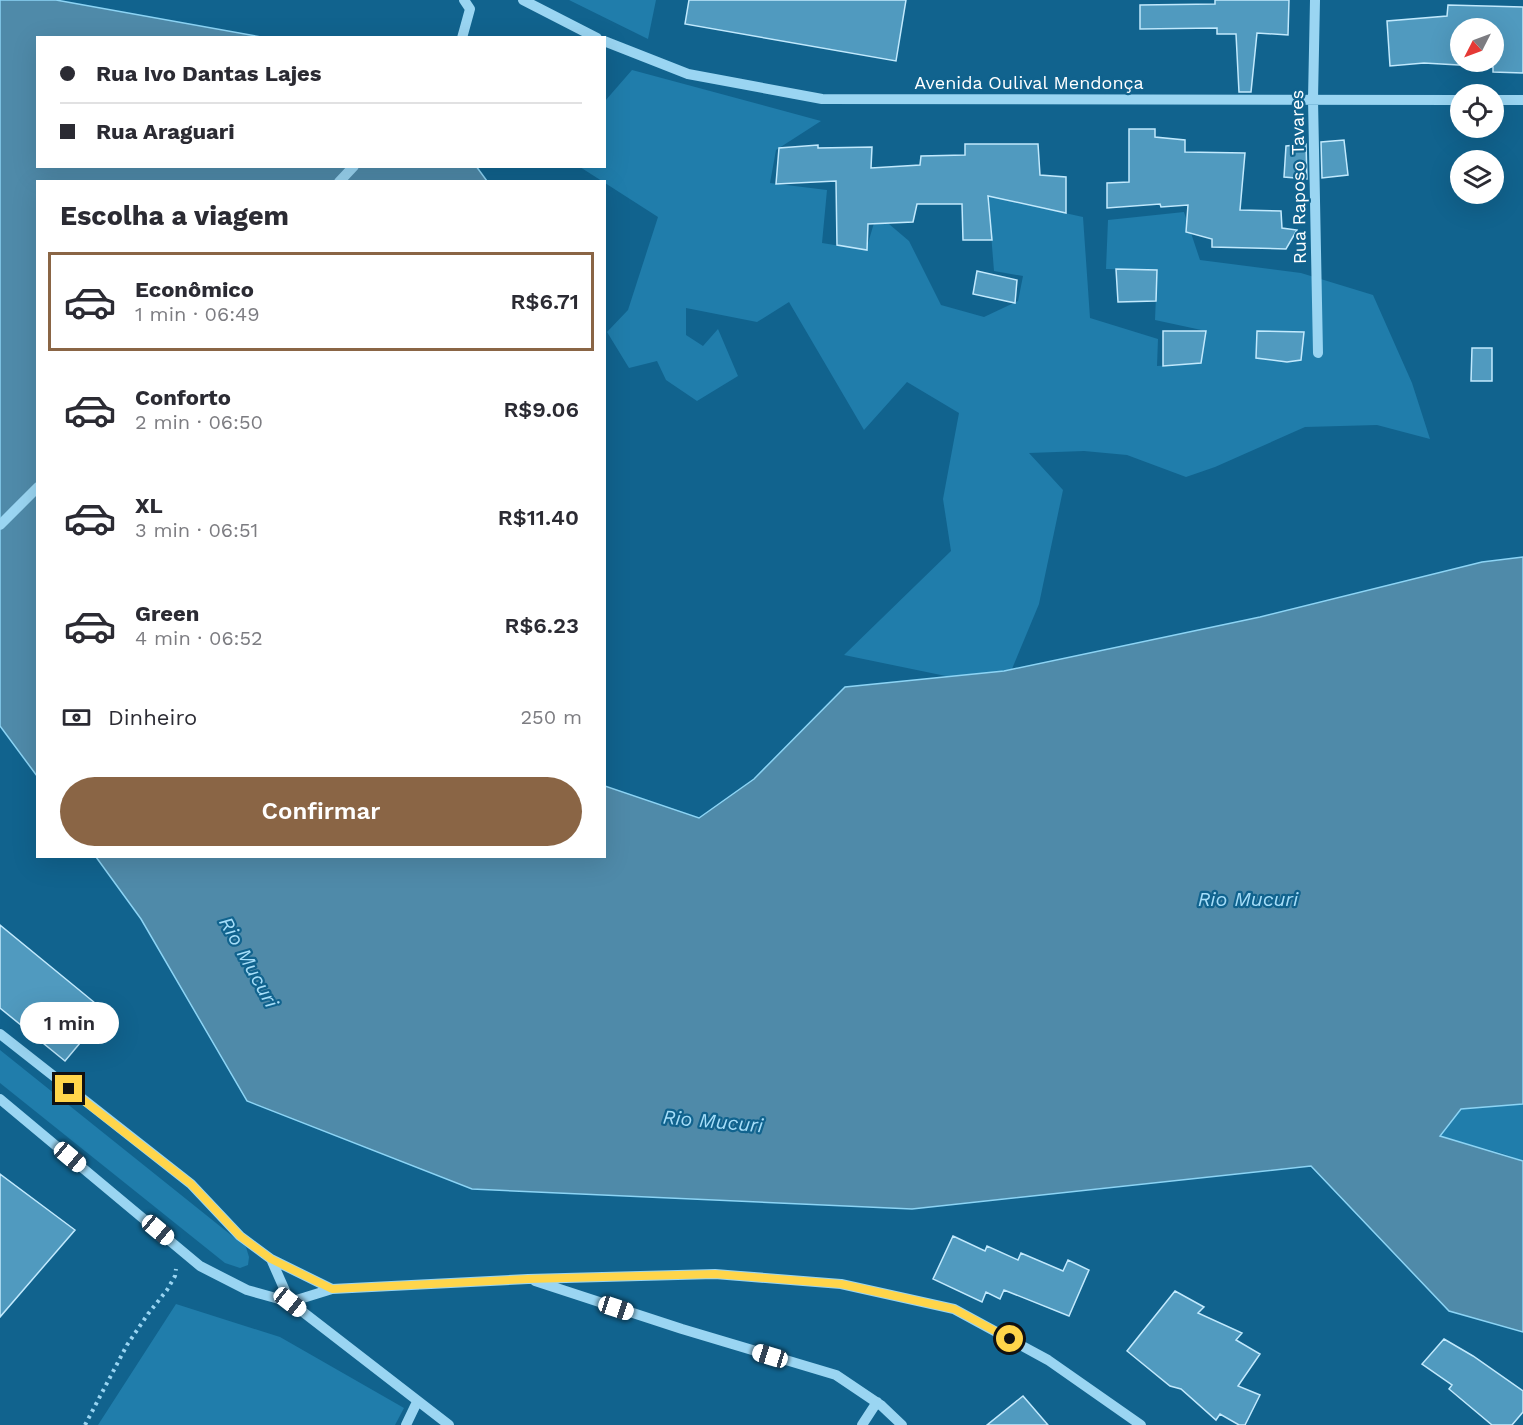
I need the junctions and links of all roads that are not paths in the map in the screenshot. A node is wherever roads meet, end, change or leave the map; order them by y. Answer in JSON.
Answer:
{"nodes":[{"id":1,"x":464,"y":0,"type":"edge"},
{"id":2,"x":523,"y":0,"type":"edge"},
{"id":3,"x":1315,"y":0,"type":"edge"},
{"id":4,"x":463,"y":36,"type":"edge"},
{"id":5,"x":593,"y":36,"type":"edge"},
{"id":6,"x":606,"y":42,"type":"edge"},
{"id":7,"x":1313,"y":99,"type":"junction"},
{"id":8,"x":1450,"y":100,"type":"edge"},
{"id":9,"x":1504,"y":100,"type":"edge"},
{"id":10,"x":1523,"y":100,"type":"edge"},
{"id":11,"x":352,"y":168,"type":"edge"},
{"id":12,"x":341,"y":180,"type":"edge"},
{"id":13,"x":1318,"y":353,"type":"dead end"},
{"id":14,"x":36,"y":489,"type":"edge"},
{"id":15,"x":0,"y":525,"type":"edge"},
{"id":16,"x":0,"y":1034,"type":"edge"},
{"id":17,"x":0,"y":1099,"type":"edge"},
{"id":18,"x":271,"y":1259,"type":"junction"},
{"id":19,"x":528,"y":1279,"type":"junction"},
{"id":20,"x":332,"y":1289,"type":"junction"},
{"id":21,"x":290,"y":1302,"type":"junction"},
{"id":22,"x":417,"y":1402,"type":"junction"},
{"id":23,"x":877,"y":1402,"type":"junction"},
{"id":24,"x":406,"y":1425,"type":"edge"},
{"id":25,"x":448,"y":1425,"type":"edge"},
{"id":26,"x":862,"y":1425,"type":"edge"},
{"id":27,"x":902,"y":1425,"type":"edge"},
{"id":28,"x":1141,"y":1425,"type":"edge"}],
"edges":[{"from":1,"to":4,"type":"street"},
{"from":2,"to":5,"type":"street"},
{"from":3,"to":7,"type":"street","name":"Rua Raposo Tavares"},
{"from":6,"to":7,"type":"street","name":"Avenida Oulival Mendonça"},
{"from":7,"to":8,"type":"street","name":"Avenida Oulival Mendonça"},
{"from":7,"to":13,"type":"street","name":"Rua Raposo Tavares"},
{"from":9,"to":10,"type":"street"},
{"from":11,"to":12,"type":"street"},
{"from":14,"to":15,"type":"street"},
{"from":16,"to":18,"type":"street"},
{"from":17,"to":21,"type":"street"},
{"from":18,"to":20,"type":"street"},
{"from":18,"to":21,"type":"street"},
{"from":19,"to":20,"type":"street"},
{"from":19,"to":23,"type":"street"},
{"from":19,"to":28,"type":"street"},
{"from":20,"to":21,"type":"street"},
{"from":21,"to":22,"type":"street"},
{"from":22,"to":24,"type":"street"},
{"from":22,"to":25,"type":"street"},
{"from":23,"to":26,"type":"street"},
{"from":23,"to":27,"type":"street"}]}
